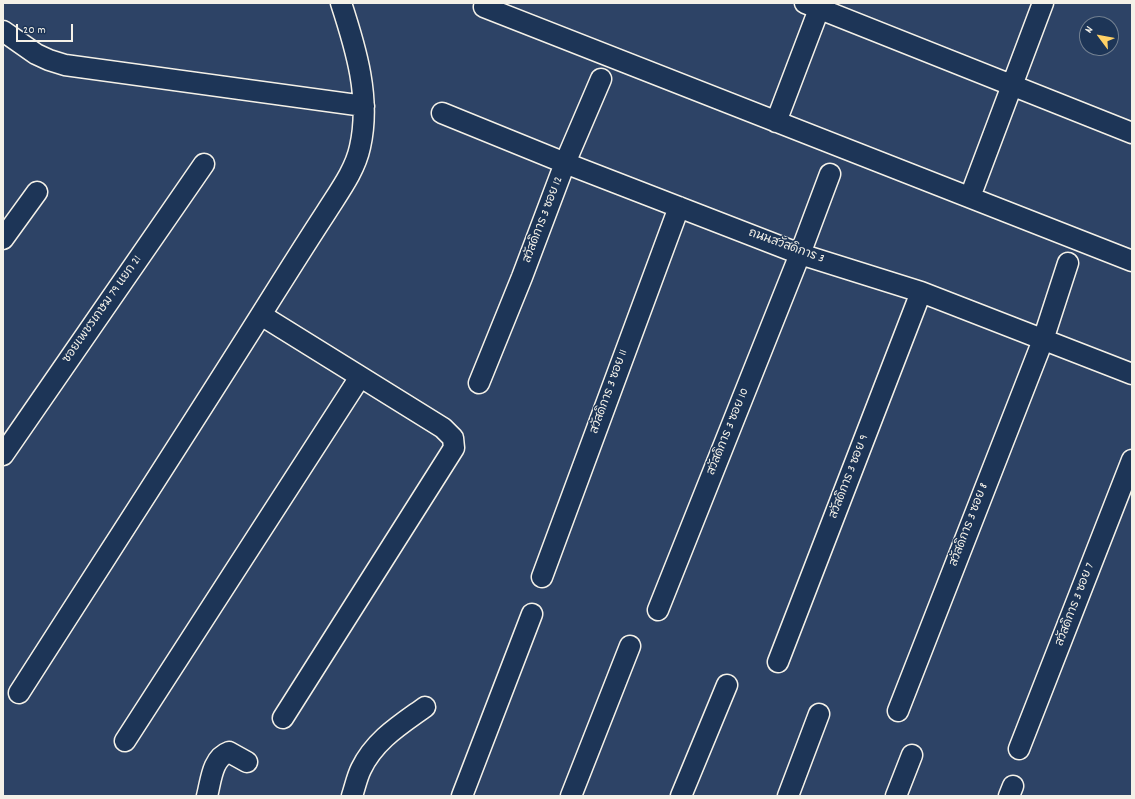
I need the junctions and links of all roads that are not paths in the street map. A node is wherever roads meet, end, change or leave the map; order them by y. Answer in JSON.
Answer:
{"nodes":[{"id":1,"x":341,"y":3,"type":"edge"},
{"id":2,"x":1043,"y":3,"type":"edge"},
{"id":3,"x":812,"y":6,"type":"edge"},
{"id":4,"x":484,"y":7,"type":"dead end"},
{"id":5,"x":3,"y":31,"type":"edge"},
{"id":6,"x":601,"y":80,"type":"dead end"},
{"id":7,"x":1012,"y":85,"type":"junction"},
{"id":8,"x":364,"y":106,"type":"junction"},
{"id":9,"x":442,"y":113,"type":"dead end"},
{"id":10,"x":776,"y":122,"type":"junction"},
{"id":11,"x":1132,"y":133,"type":"edge"},
{"id":12,"x":565,"y":163,"type":"junction"},
{"id":13,"x":204,"y":164,"type":"dead end"},
{"id":14,"x":830,"y":174,"type":"dead end"},
{"id":15,"x":37,"y":192,"type":"dead end"},
{"id":16,"x":970,"y":197,"type":"junction"},
{"id":17,"x":678,"y":207,"type":"junction"},
{"id":18,"x":3,"y":239,"type":"edge"},
{"id":19,"x":800,"y":254,"type":"junction"},
{"id":20,"x":1132,"y":261,"type":"edge"},
{"id":21,"x":1068,"y":263,"type":"dead end"},
{"id":22,"x":921,"y":292,"type":"junction"},
{"id":23,"x":261,"y":315,"type":"junction"},
{"id":24,"x":1043,"y":340,"type":"junction"},
{"id":25,"x":1132,"y":374,"type":"edge"},
{"id":26,"x":360,"y":377,"type":"junction"},
{"id":27,"x":479,"y":383,"type":"dead end"},
{"id":28,"x":3,"y":455,"type":"edge"},
{"id":29,"x":1132,"y":460,"type":"edge"},
{"id":30,"x":542,"y":577,"type":"dead end"},
{"id":31,"x":658,"y":610,"type":"dead end"},
{"id":32,"x":532,"y":614,"type":"dead end"},
{"id":33,"x":630,"y":646,"type":"dead end"},
{"id":34,"x":778,"y":662,"type":"dead end"},
{"id":35,"x":727,"y":685,"type":"dead end"},
{"id":36,"x":19,"y":693,"type":"dead end"},
{"id":37,"x":425,"y":707,"type":"dead end"},
{"id":38,"x":898,"y":711,"type":"dead end"},
{"id":39,"x":819,"y":714,"type":"dead end"},
{"id":40,"x":283,"y":718,"type":"dead end"},
{"id":41,"x":125,"y":742,"type":"dead end"},
{"id":42,"x":1019,"y":749,"type":"dead end"},
{"id":43,"x":912,"y":755,"type":"dead end"},
{"id":44,"x":246,"y":762,"type":"dead end"},
{"id":45,"x":207,"y":796,"type":"edge"},
{"id":46,"x":352,"y":796,"type":"edge"},
{"id":47,"x":462,"y":796,"type":"edge"},
{"id":48,"x":571,"y":796,"type":"edge"},
{"id":49,"x":681,"y":796,"type":"edge"},
{"id":50,"x":788,"y":796,"type":"edge"},
{"id":51,"x":896,"y":796,"type":"edge"}],
"edges":[{"from":1,"to":8,"type":"street"},
{"from":2,"to":7,"type":"street"},
{"from":3,"to":7,"type":"street"},
{"from":3,"to":10,"type":"street"},
{"from":4,"to":10,"type":"street"},
{"from":5,"to":8,"type":"street"},
{"from":6,"to":12,"type":"street","name":"สวัสดิการ 3 ซอย 12"},
{"from":7,"to":11,"type":"street"},
{"from":7,"to":16,"type":"street"},
{"from":8,"to":23,"type":"street"},
{"from":9,"to":12,"type":"street","name":"ถนนสวัสดิการ 3"},
{"from":10,"to":16,"type":"street"},
{"from":12,"to":17,"type":"street","name":"ถนนสวัสดิการ 3"},
{"from":12,"to":27,"type":"street","name":"สวัสดิการ 3 ซอย 12"},
{"from":13,"to":28,"type":"street","name":"ซอยเพชรเกษม 79 แยก 21"},
{"from":14,"to":19,"type":"street","name":"สวัสดิการ 3 ซอย 10"},
{"from":15,"to":18,"type":"street"},
{"from":16,"to":20,"type":"street"},
{"from":17,"to":19,"type":"street","name":"ถนนสวัสดิการ 3"},
{"from":17,"to":30,"type":"street","name":"สวัสดิการ 3 ซอย 11"},
{"from":19,"to":22,"type":"street","name":"ถนนสวัสดิการ 3"},
{"from":19,"to":31,"type":"street","name":"สวัสดิการ 3 ซอย 10"},
{"from":21,"to":24,"type":"street","name":"สวัสดิการ 3 ซอย 8"},
{"from":22,"to":24,"type":"street","name":"ถนนสวัสดิการ 3"},
{"from":22,"to":34,"type":"street","name":"สวัสดิการ 3 ซอย 9"},
{"from":23,"to":26,"type":"street"},
{"from":23,"to":36,"type":"street"},
{"from":24,"to":25,"type":"street","name":"ถนนสวัสดิการ 3"},
{"from":24,"to":38,"type":"street","name":"สวัสดิการ 3 ซอย 8"},
{"from":26,"to":40,"type":"street"},
{"from":26,"to":41,"type":"street"},
{"from":29,"to":42,"type":"street","name":"สวัสดิการ 3 ซอย 7"},
{"from":32,"to":47,"type":"street"},
{"from":33,"to":48,"type":"street"},
{"from":35,"to":49,"type":"street"},
{"from":37,"to":46,"type":"street"},
{"from":39,"to":50,"type":"street"},
{"from":43,"to":51,"type":"street"},
{"from":44,"to":45,"type":"street"}]}
